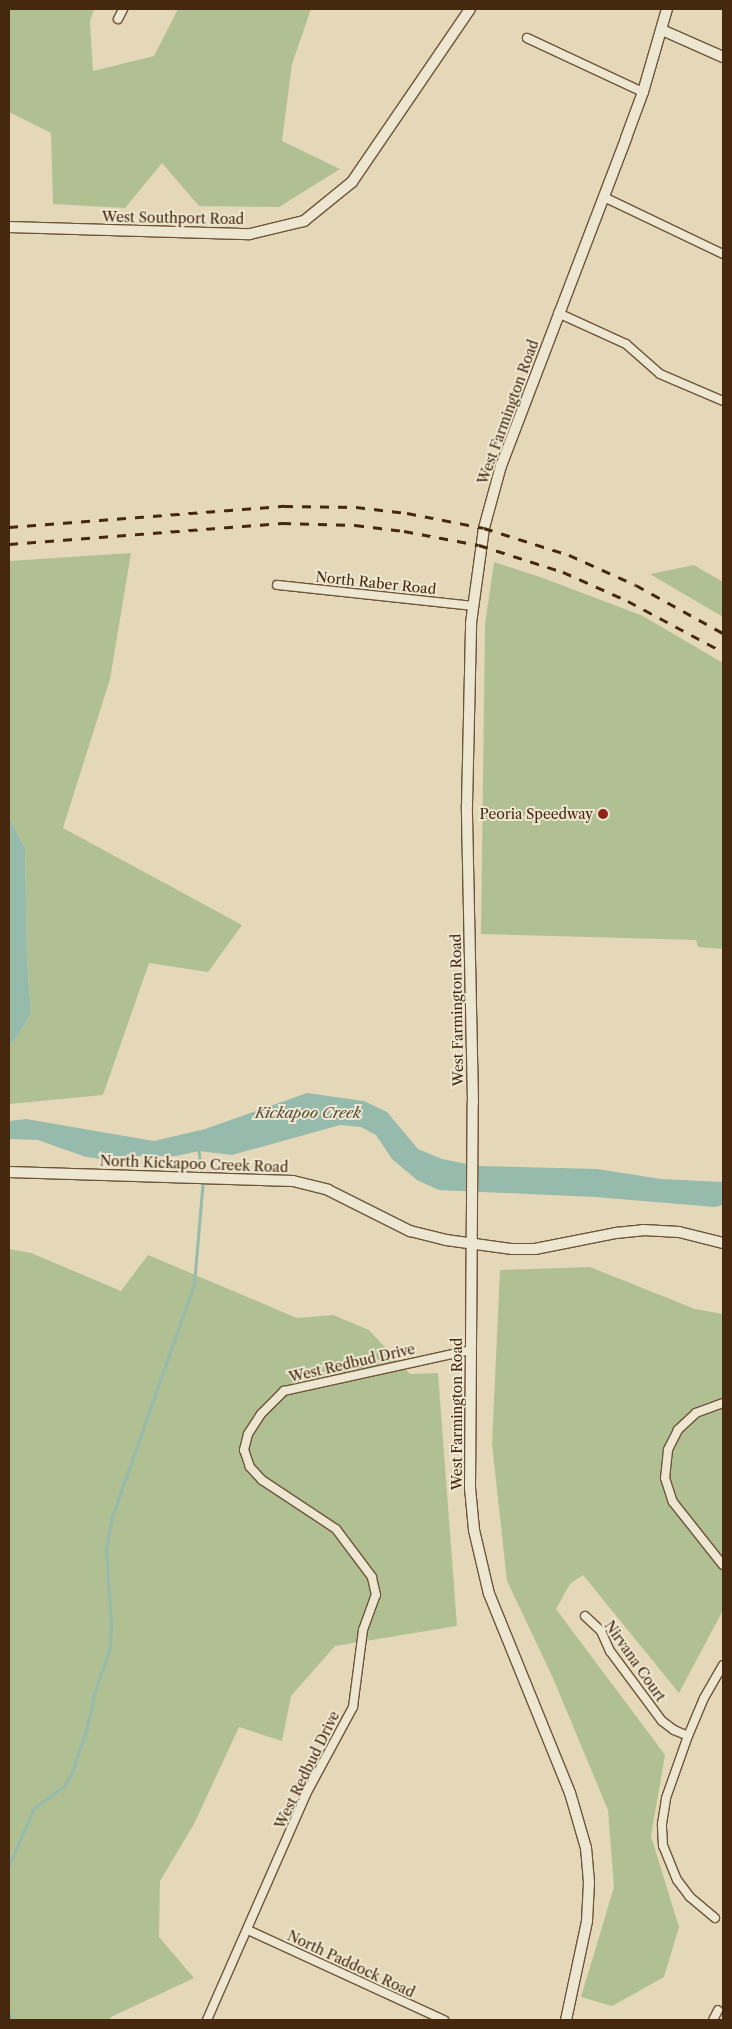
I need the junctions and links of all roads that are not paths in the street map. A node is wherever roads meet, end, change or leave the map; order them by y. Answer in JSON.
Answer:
{"nodes":[{"id":1,"x":124,"y":9,"type":"edge"},
{"id":2,"x":470,"y":9,"type":"edge"},
{"id":3,"x":667,"y":9,"type":"edge"},
{"id":4,"x":118,"y":20,"type":"dead end"},
{"id":5,"x":662,"y":30,"type":"junction"},
{"id":6,"x":527,"y":38,"type":"dead end"},
{"id":7,"x":723,"y":57,"type":"edge"},
{"id":8,"x":643,"y":92,"type":"junction"},
{"id":9,"x":604,"y":197,"type":"junction"},
{"id":10,"x":9,"y":227,"type":"edge"},
{"id":11,"x":723,"y":254,"type":"edge"},
{"id":12,"x":558,"y":313,"type":"junction"},
{"id":13,"x":723,"y":401,"type":"edge"},
{"id":14,"x":277,"y":585,"type":"dead end"},
{"id":15,"x":472,"y":606,"type":"junction"},
{"id":16,"x":9,"y":1172,"type":"edge"},
{"id":17,"x":723,"y":1243,"type":"edge"},
{"id":18,"x":472,"y":1245,"type":"junction"},
{"id":19,"x":470,"y":1350,"type":"junction"},
{"id":20,"x":723,"y":1402,"type":"edge"},
{"id":21,"x":723,"y":1565,"type":"edge"},
{"id":22,"x":585,"y":1616,"type":"dead end"},
{"id":23,"x":723,"y":1665,"type":"edge"},
{"id":24,"x":688,"y":1736,"type":"junction"},
{"id":25,"x":715,"y":1918,"type":"dead end"},
{"id":26,"x":248,"y":1930,"type":"junction"},
{"id":27,"x":718,"y":2010,"type":"dead end"},
{"id":28,"x":207,"y":2020,"type":"edge"},
{"id":29,"x":444,"y":2020,"type":"edge"},
{"id":30,"x":566,"y":2020,"type":"edge"},
{"id":31,"x":713,"y":2020,"type":"edge"}],
"edges":[{"from":1,"to":4,"type":"street"},
{"from":2,"to":10,"type":"main road","name":"West Southport Road"},
{"from":3,"to":5,"type":"main road","name":"West Farmington Road"},
{"from":5,"to":7,"type":"main road"},
{"from":5,"to":8,"type":"main road","name":"West Farmington Road"},
{"from":6,"to":8,"type":"street"},
{"from":8,"to":9,"type":"main road","name":"West Farmington Road"},
{"from":9,"to":11,"type":"street"},
{"from":9,"to":12,"type":"main road","name":"West Farmington Road"},
{"from":12,"to":13,"type":"street"},
{"from":12,"to":15,"type":"main road","name":"West Farmington Road"},
{"from":14,"to":15,"type":"street","name":"North Raber Road"},
{"from":15,"to":18,"type":"main road","name":"West Farmington Road"},
{"from":16,"to":18,"type":"main road","name":"North Kickapoo Creek Road"},
{"from":17,"to":18,"type":"main road","name":"North Kickapoo Creek Road"},
{"from":18,"to":19,"type":"main road","name":"West Farmington Road"},
{"from":19,"to":26,"type":"street","name":"West Redbud Drive"},
{"from":19,"to":30,"type":"main road","name":"West Farmington Road"},
{"from":20,"to":21,"type":"street"},
{"from":22,"to":24,"type":"street","name":"Nirvana Court"},
{"from":23,"to":24,"type":"street"},
{"from":24,"to":25,"type":"street"},
{"from":26,"to":28,"type":"street","name":"West Redbud Drive"},
{"from":26,"to":29,"type":"street","name":"North Paddock Road"},
{"from":27,"to":31,"type":"street"}]}
